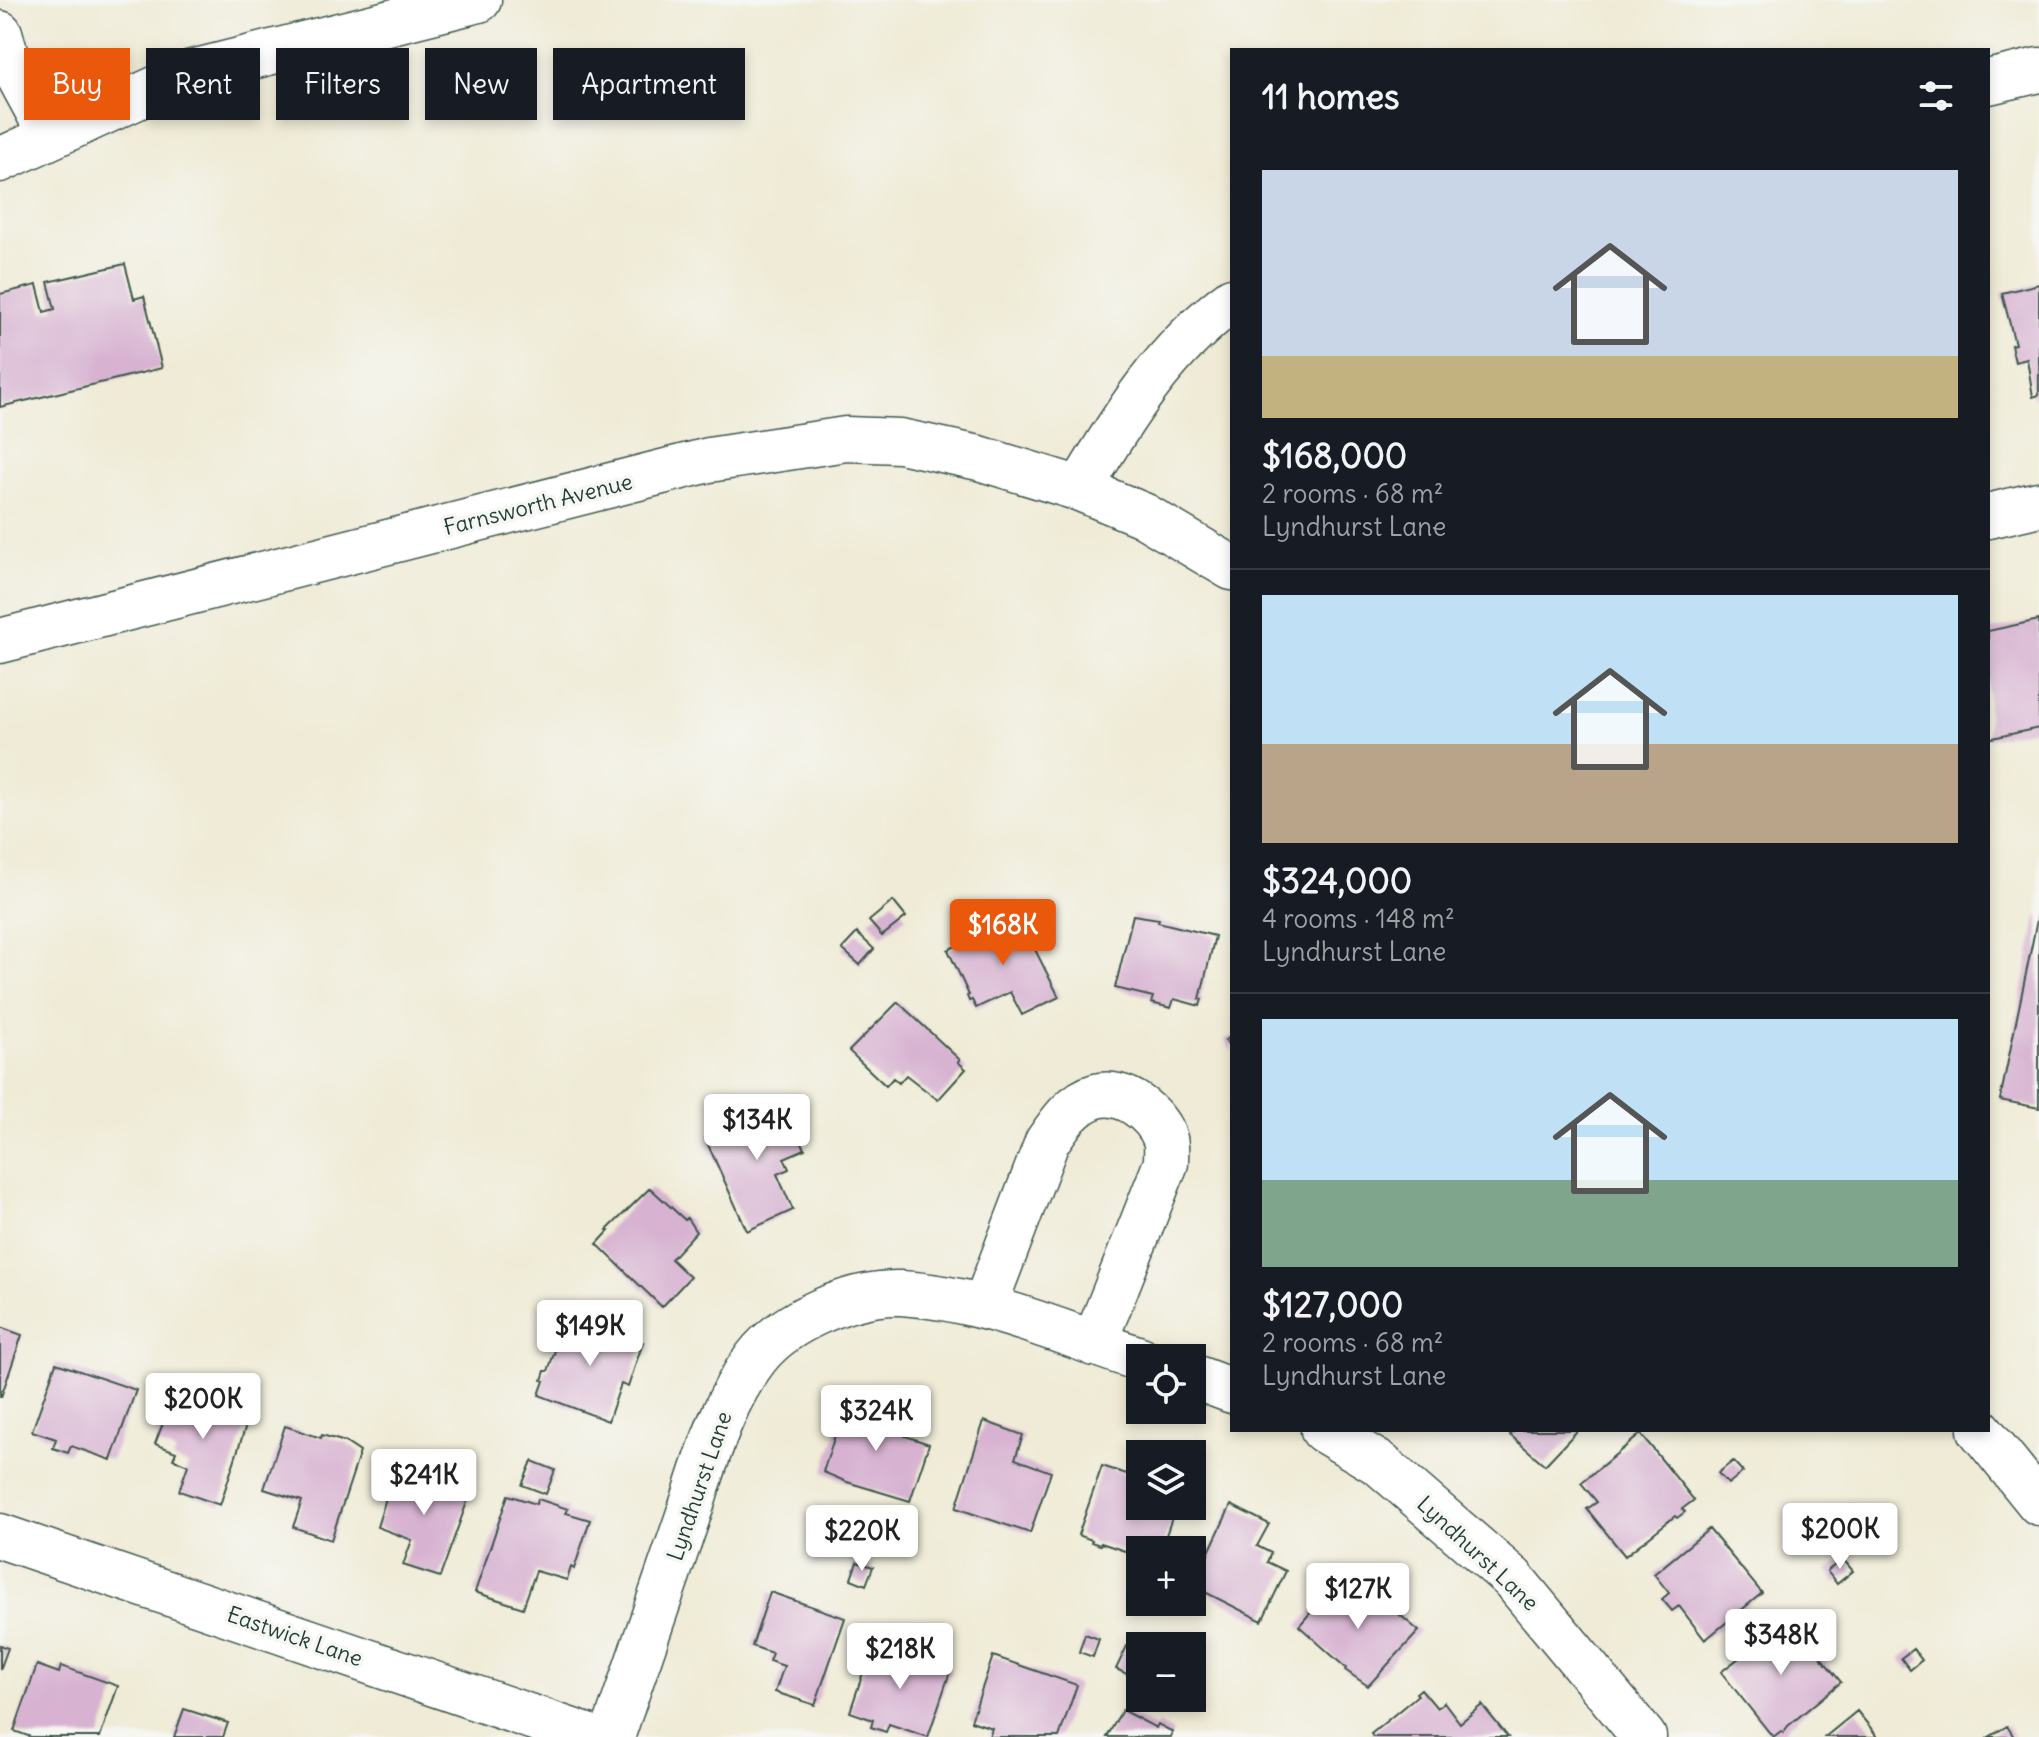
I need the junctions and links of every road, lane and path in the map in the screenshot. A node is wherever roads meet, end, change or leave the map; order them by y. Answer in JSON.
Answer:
{"nodes":[{"id":1,"x":479,"y":0,"type":"edge"},
{"id":2,"x":0,"y":33,"type":"edge"},
{"id":3,"x":2039,"y":70,"type":"edge"},
{"id":4,"x":1990,"y":82,"type":"edge"},
{"id":5,"x":51,"y":136,"type":"junction"},
{"id":6,"x":0,"y":160,"type":"edge"},
{"id":7,"x":1230,"y":301,"type":"edge"},
{"id":8,"x":1080,"y":489,"type":"junction"},
{"id":9,"x":2039,"y":504,"type":"edge"},
{"id":10,"x":1990,"y":516,"type":"edge"},
{"id":11,"x":1230,"y":567,"type":"edge"},
{"id":12,"x":0,"y":641,"type":"edge"},
{"id":13,"x":985,"y":1305,"type":"junction"},
{"id":14,"x":1094,"y":1344,"type":"junction"},
{"id":15,"x":1126,"y":1354,"type":"edge"},
{"id":16,"x":1206,"y":1381,"type":"edge"},
{"id":17,"x":1230,"y":1390,"type":"edge"},
{"id":18,"x":1326,"y":1432,"type":"edge"},
{"id":19,"x":1982,"y":1432,"type":"edge"},
{"id":20,"x":2039,"y":1503,"type":"edge"},
{"id":21,"x":0,"y":1536,"type":"edge"},
{"id":22,"x":590,"y":1737,"type":"edge"},
{"id":23,"x":612,"y":1737,"type":"edge"},
{"id":24,"x":1644,"y":1737,"type":"edge"}],
"edges":[{"from":1,"to":5,"type":"street"},
{"from":2,"to":5,"type":"street"},
{"from":3,"to":4,"type":"street"},
{"from":5,"to":6,"type":"street"},
{"from":7,"to":8,"type":"street"},
{"from":8,"to":11,"type":"street","name":"Farnsworth Avenue"},
{"from":8,"to":12,"type":"street","name":"Farnsworth Avenue"},
{"from":9,"to":10,"type":"street"},
{"from":13,"to":14,"type":"street","name":"Lyndhurst Lane"},
{"from":13,"to":14,"type":"street"},
{"from":13,"to":23,"type":"street","name":"Lyndhurst Lane"},
{"from":14,"to":15,"type":"street","name":"Lyndhurst Lane"},
{"from":16,"to":17,"type":"street"},
{"from":18,"to":24,"type":"street","name":"Lyndhurst Lane"},
{"from":19,"to":20,"type":"street"},
{"from":21,"to":22,"type":"street","name":"Eastwick Lane"}]}
